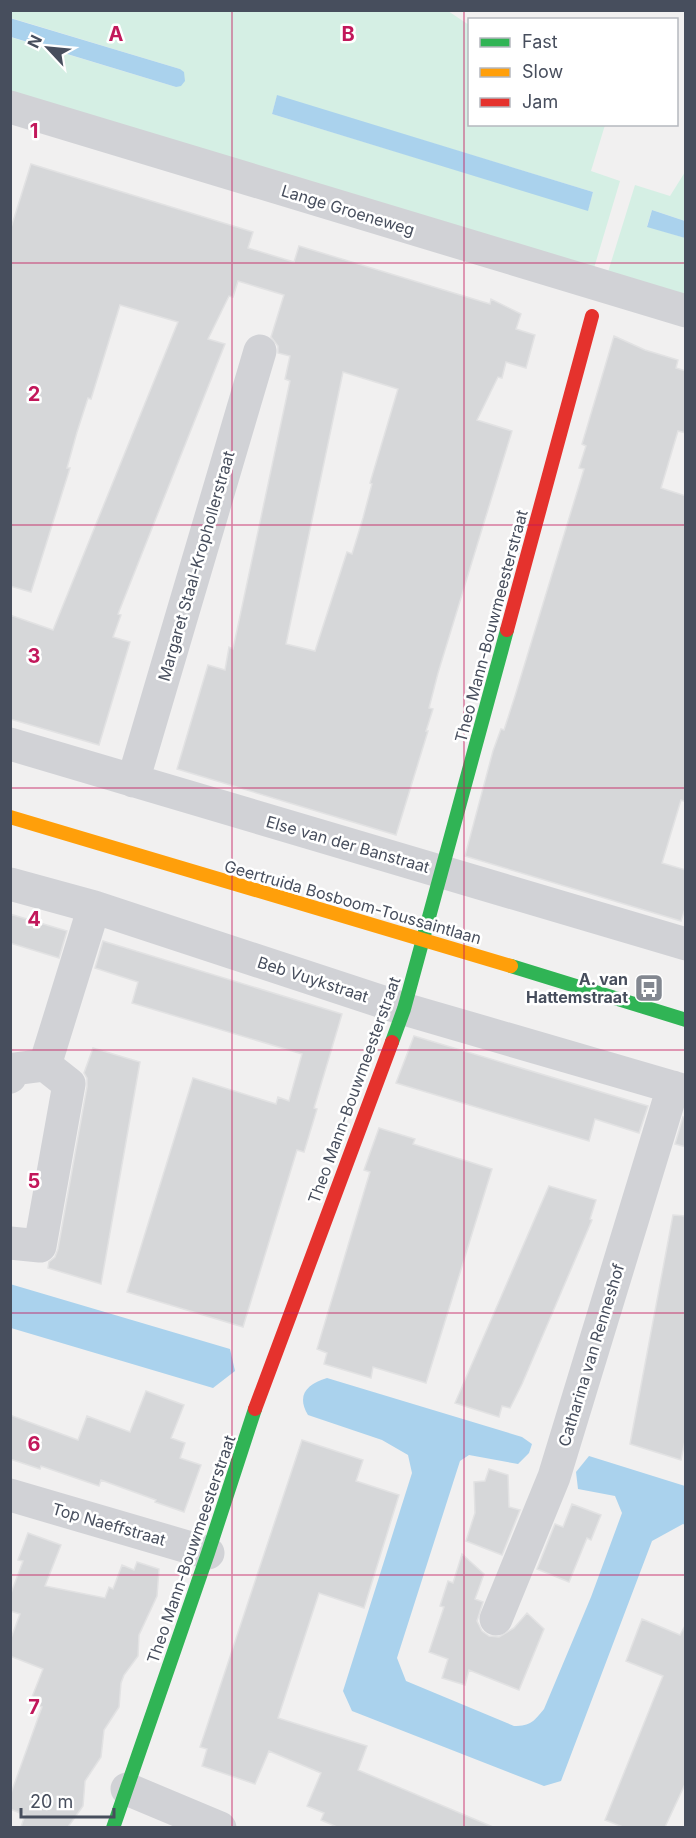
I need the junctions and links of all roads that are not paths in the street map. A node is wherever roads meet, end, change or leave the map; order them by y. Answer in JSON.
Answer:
{"nodes":[{"id":1,"x":10,"y":107,"type":"edge"},
{"id":2,"x":686,"y":311,"type":"edge"},
{"id":3,"x":592,"y":316,"type":"dead end"},
{"id":4,"x":260,"y":351,"type":"dead end"},
{"id":5,"x":10,"y":744,"type":"edge"},
{"id":6,"x":133,"y":781,"type":"junction"},
{"id":7,"x":10,"y":817,"type":"edge"},
{"id":8,"x":441,"y":871,"type":"junction"},
{"id":9,"x":10,"y":884,"type":"edge"},
{"id":10,"x":93,"y":907,"type":"junction"},
{"id":11,"x":423,"y":939,"type":"junction"},
{"id":12,"x":686,"y":944,"type":"edge"},
{"id":13,"x":404,"y":1009,"type":"junction"},
{"id":14,"x":686,"y":1020,"type":"edge"},
{"id":15,"x":45,"y":1065,"type":"junction"},
{"id":16,"x":10,"y":1077,"type":"edge"},
{"id":17,"x":679,"y":1089,"type":"edge"},
{"id":18,"x":10,"y":1243,"type":"edge"},
{"id":19,"x":10,"y":1495,"type":"edge"},
{"id":20,"x":208,"y":1553,"type":"junction"},
{"id":21,"x":496,"y":1619,"type":"dead end"},
{"id":22,"x":127,"y":1789,"type":"junction"},
{"id":23,"x":113,"y":1827,"type":"edge"},
{"id":24,"x":220,"y":1827,"type":"edge"}],
"edges":[{"from":1,"to":2,"type":"street","name":"Lange Groeneweg"},
{"from":3,"to":8,"type":"street","name":"Theo Mann-Bouwmeesterstraat"},
{"from":4,"to":6,"type":"street","name":"Margaret Staal-Krophollerstraat"},
{"from":5,"to":6,"type":"street","name":"Else van der Banstraat"},
{"from":6,"to":8,"type":"street","name":"Else van der Banstraat"},
{"from":7,"to":11,"type":"street","name":"Geertruida Bosboom-Toussaintlaan"},
{"from":8,"to":11,"type":"street","name":"Theo Mann-Bouwmeesterstraat"},
{"from":8,"to":12,"type":"street","name":"Else van der Banstraat"},
{"from":9,"to":10,"type":"street","name":"Beb Vuykstraat"},
{"from":10,"to":13,"type":"street","name":"Beb Vuykstraat"},
{"from":10,"to":15,"type":"street"},
{"from":11,"to":13,"type":"street","name":"Theo Mann-Bouwmeesterstraat"},
{"from":11,"to":14,"type":"street","name":"Geertruida Bosboom-Toussaintlaan"},
{"from":13,"to":17,"type":"street","name":"Beb Vuykstraat"},
{"from":13,"to":20,"type":"street","name":"Theo Mann-Bouwmeesterstraat"},
{"from":15,"to":16,"type":"street"},
{"from":15,"to":18,"type":"street"},
{"from":17,"to":21,"type":"street","name":"Catharina van Renneshof"},
{"from":19,"to":20,"type":"street","name":"Top Naeffstraat"},
{"from":20,"to":22,"type":"street","name":"Theo Mann-Bouwmeesterstraat"},
{"from":22,"to":23,"type":"street","name":"Theo Mann-Bouwmeesterstraat"},
{"from":22,"to":24,"type":"street"}]}
